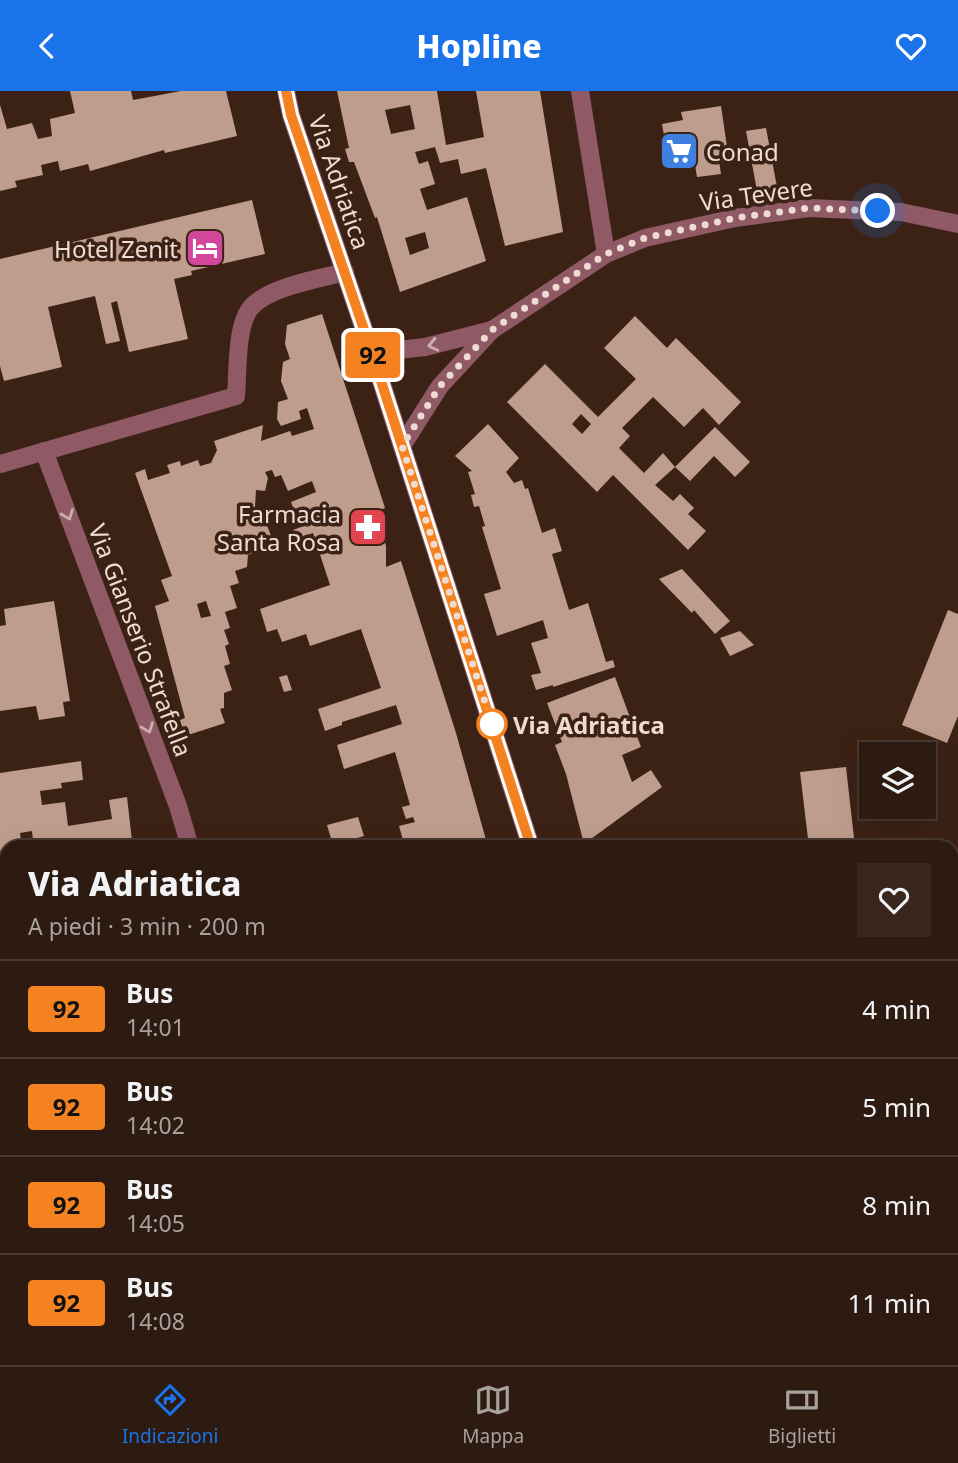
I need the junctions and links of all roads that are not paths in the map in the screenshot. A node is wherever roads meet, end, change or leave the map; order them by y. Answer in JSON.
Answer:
{"nodes":[{"id":1,"x":286,"y":91,"type":"edge"},
{"id":2,"x":580,"y":91,"type":"edge"},
{"id":3,"x":958,"y":224,"type":"edge"},
{"id":4,"x":606,"y":254,"type":"junction"},
{"id":5,"x":345,"y":272,"type":"junction"},
{"id":6,"x":492,"y":330,"type":"junction"},
{"id":7,"x":372,"y":353,"type":"junction"},
{"id":8,"x":402,"y":446,"type":"junction"},
{"id":9,"x":44,"y":451,"type":"junction"},
{"id":10,"x":0,"y":464,"type":"edge"},
{"id":11,"x":188,"y":840,"type":"edge"},
{"id":12,"x":529,"y":840,"type":"edge"}],
"edges":[{"from":1,"to":5,"type":"street","name":"Via Adriatica"},
{"from":2,"to":4,"type":"street"},
{"from":3,"to":4,"type":"street","name":"Via Tevere"},
{"from":4,"to":6,"type":"street","name":"Via Tevere"},
{"from":5,"to":7,"type":"street","name":"Via Adriatica"},
{"from":5,"to":9,"type":"street"},
{"from":6,"to":7,"type":"street","one_way":true},
{"from":6,"to":8,"type":"street"},
{"from":7,"to":8,"type":"street","name":"Via Adriatica"},
{"from":8,"to":12,"type":"street","name":"Via Adriatica"},
{"from":9,"to":10,"type":"street"},
{"from":9,"to":11,"type":"street","name":"Via Gianserio Strafella","one_way":true}]}
